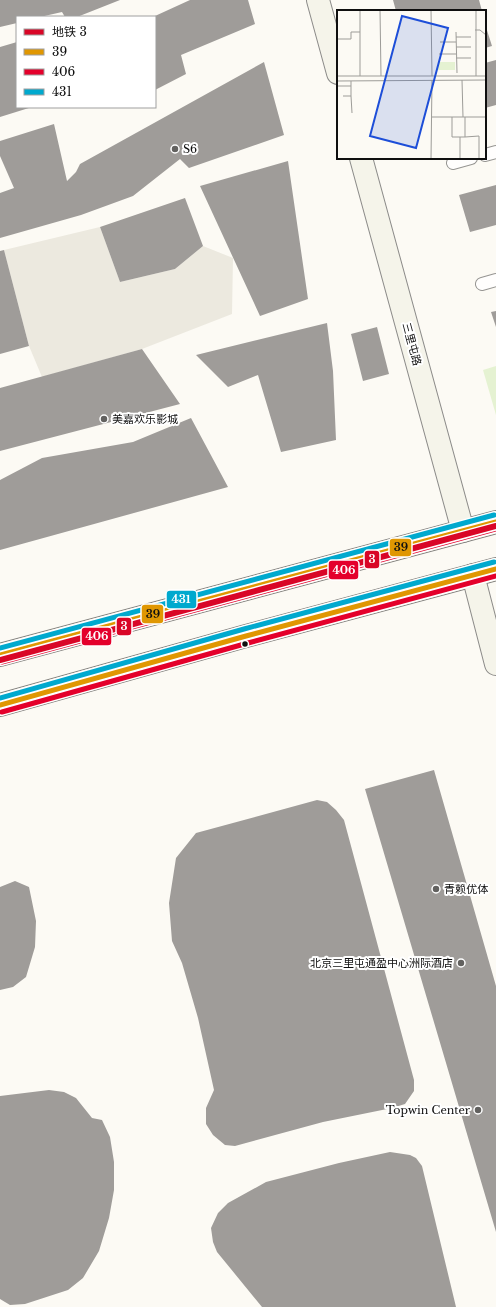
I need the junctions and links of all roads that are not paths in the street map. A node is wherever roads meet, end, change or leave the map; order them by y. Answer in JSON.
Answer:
{"nodes":[{"id":1,"x":318,"y":0,"type":"edge"},
{"id":2,"x":337,"y":69,"type":"edge"},
{"id":3,"x":496,"y":152,"type":"edge"},
{"id":4,"x":486,"y":154,"type":"edge"},
{"id":5,"x":361,"y":159,"type":"edge"},
{"id":6,"x":467,"y":159,"type":"edge"},
{"id":7,"x":453,"y":163,"type":"dead end"},
{"id":8,"x":496,"y":280,"type":"edge"},
{"id":9,"x":482,"y":284,"type":"dead end"},
{"id":10,"x":496,"y":522,"type":"edge"},
{"id":11,"x":463,"y":531,"type":"junction"},
{"id":12,"x":496,"y":569,"type":"edge"},
{"id":13,"x":473,"y":575,"type":"junction"},
{"id":14,"x":0,"y":655,"type":"edge"},
{"id":15,"x":496,"y":664,"type":"edge"},
{"id":16,"x":0,"y":705,"type":"edge"}],
"edges":[{"from":1,"to":2,"type":"street"},
{"from":3,"to":4,"type":"lane"},
{"from":5,"to":11,"type":"street","name":"三里屯路"},
{"from":6,"to":7,"type":"lane"},
{"from":8,"to":9,"type":"lane"},
{"from":10,"to":11,"type":"main road"},
{"from":11,"to":14,"type":"main road"},
{"from":12,"to":13,"type":"main road"},
{"from":13,"to":15,"type":"street"},
{"from":13,"to":16,"type":"main road"}]}
